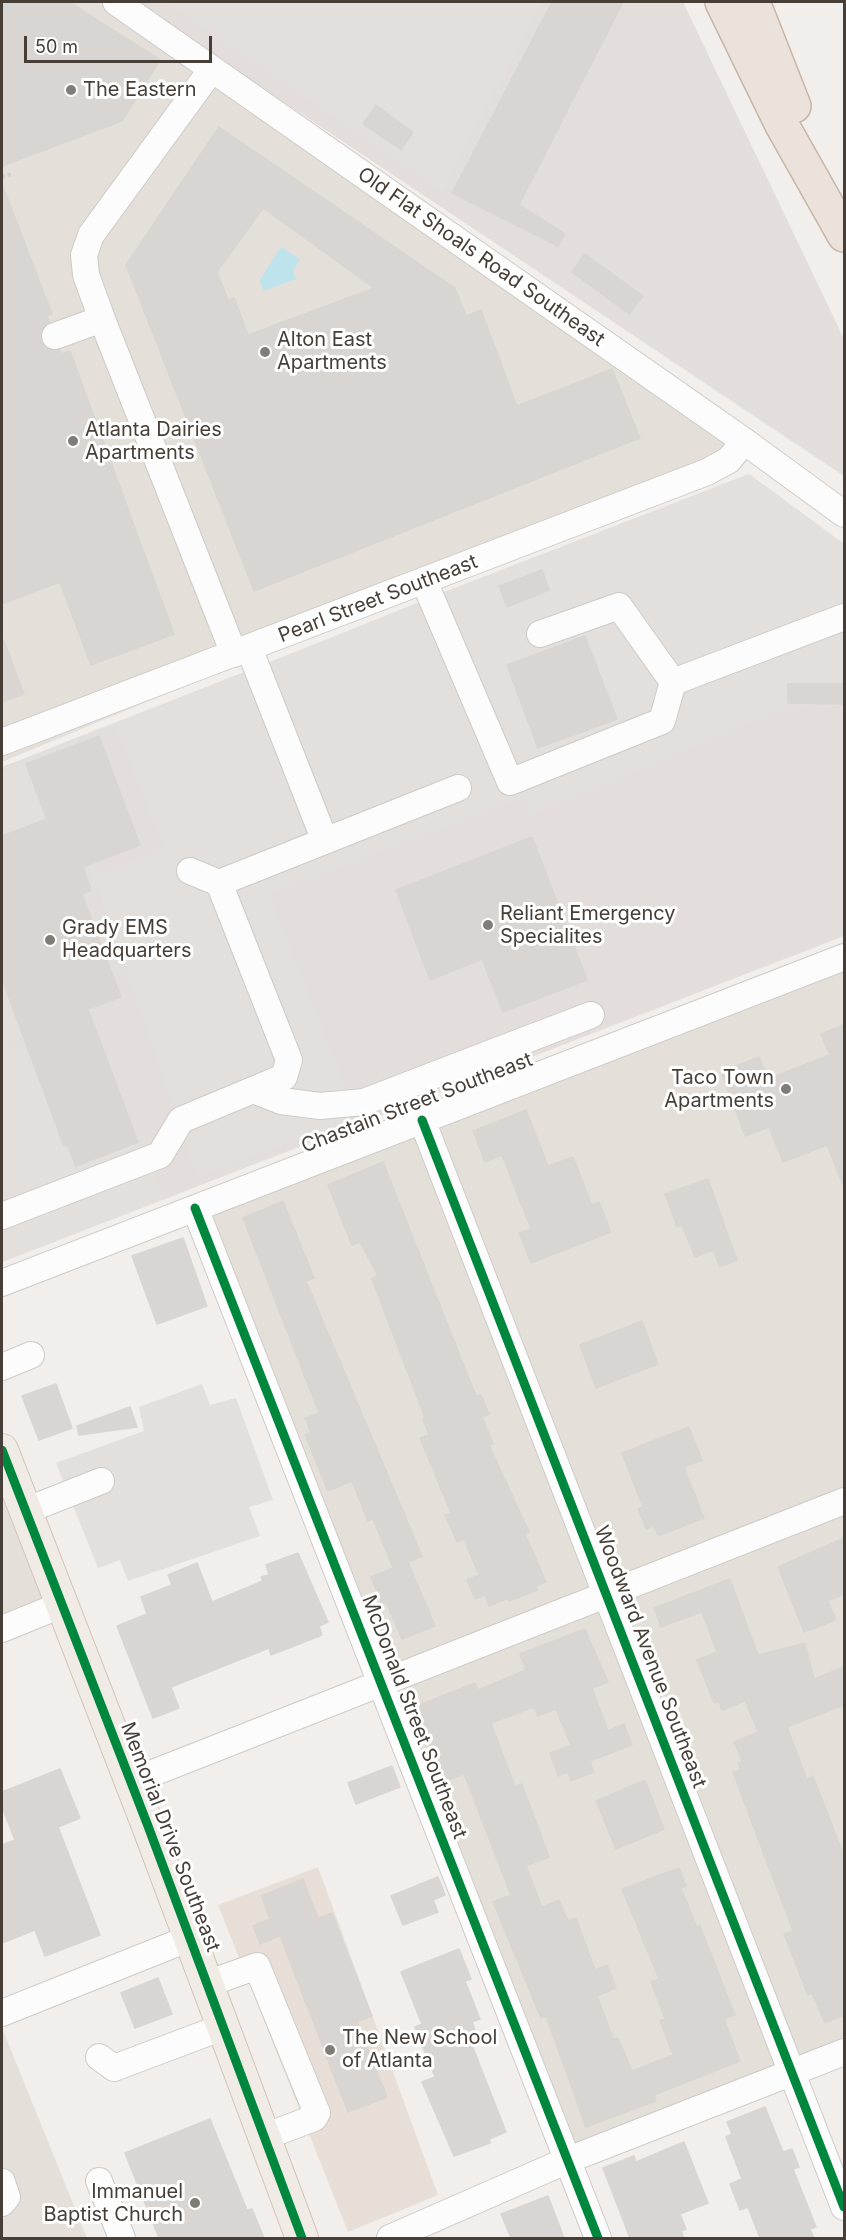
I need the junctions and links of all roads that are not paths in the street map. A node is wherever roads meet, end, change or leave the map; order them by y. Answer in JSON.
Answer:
{"nodes":[{"id":1,"x":116,"y":2,"type":"edge"},
{"id":2,"x":722,"y":2,"type":"edge"},
{"id":3,"x":753,"y":2,"type":"edge"},
{"id":4,"x":212,"y":69,"type":"junction"},
{"id":5,"x":844,"y":234,"type":"edge"},
{"id":6,"x":102,"y":319,"type":"junction"},
{"id":7,"x":54,"y":336,"type":"dead end"},
{"id":8,"x":744,"y":441,"type":"junction"},
{"id":9,"x":844,"y":514,"type":"edge"},
{"id":10,"x":424,"y":581,"type":"junction"},
{"id":11,"x":844,"y":617,"type":"edge"},
{"id":12,"x":540,"y":634,"type":"dead end"},
{"id":13,"x":242,"y":651,"type":"junction"},
{"id":14,"x":673,"y":682,"type":"junction"},
{"id":15,"x":2,"y":742,"type":"edge"},
{"id":16,"x":458,"y":788,"type":"dead end"},
{"id":17,"x":325,"y":841,"type":"junction"},
{"id":18,"x":190,"y":871,"type":"dead end"},
{"id":19,"x":219,"y":883,"type":"junction"},
{"id":20,"x":844,"y":957,"type":"edge"},
{"id":21,"x":591,"y":1015,"type":"dead end"},
{"id":22,"x":499,"y":1050,"type":"junction"},
{"id":23,"x":513,"y":1085,"type":"junction"},
{"id":24,"x":253,"y":1090,"type":"junction"},
{"id":25,"x":422,"y":1120,"type":"junction"},
{"id":26,"x":195,"y":1208,"type":"junction"},
{"id":27,"x":2,"y":1216,"type":"edge"},
{"id":28,"x":2,"y":1282,"type":"edge"},
{"id":29,"x":31,"y":1355,"type":"dead end"},
{"id":30,"x":2,"y":1367,"type":"edge"},
{"id":31,"x":2,"y":1450,"type":"edge"},
{"id":32,"x":101,"y":1481,"type":"dead end"},
{"id":33,"x":843,"y":1507,"type":"edge"},
{"id":34,"x":25,"y":1511,"type":"junction"},
{"id":35,"x":607,"y":1595,"type":"junction"},
{"id":36,"x":61,"y":1605,"type":"junction"},
{"id":37,"x":2,"y":1629,"type":"edge"},
{"id":38,"x":382,"y":1683,"type":"junction"},
{"id":39,"x":130,"y":1782,"type":"junction"},
{"id":40,"x":190,"y":1938,"type":"junction"},
{"id":41,"x":207,"y":1984,"type":"junction"},
{"id":42,"x":2,"y":2013,"type":"edge"},
{"id":43,"x":223,"y":2027,"type":"junction"},
{"id":44,"x":844,"y":2052,"type":"edge"},
{"id":45,"x":99,"y":2056,"type":"dead end"},
{"id":46,"x":792,"y":2072,"type":"junction"},
{"id":47,"x":264,"y":2137,"type":"junction"},
{"id":48,"x":568,"y":2160,"type":"junction"},
{"id":49,"x":99,"y":2181,"type":"dead end"},
{"id":50,"x":2,"y":2182,"type":"edge"},
{"id":51,"x":2,"y":2203,"type":"edge"},
{"id":52,"x":844,"y":2206,"type":"edge"},
{"id":53,"x":122,"y":2238,"type":"edge"},
{"id":54,"x":302,"y":2238,"type":"edge"},
{"id":55,"x":390,"y":2238,"type":"edge"},
{"id":56,"x":598,"y":2238,"type":"edge"}],
"edges":[{"from":1,"to":4,"type":"street","name":"Old Flat Shoals Road Southeast"},
{"from":2,"to":5,"type":"highway"},
{"from":3,"to":5,"type":"highway"},
{"from":4,"to":6,"type":"street"},
{"from":4,"to":8,"type":"street","name":"Old Flat Shoals Road Southeast"},
{"from":6,"to":7,"type":"street"},
{"from":6,"to":13,"type":"street"},
{"from":8,"to":9,"type":"street","name":"Old Flat Shoals Road Southeast"},
{"from":8,"to":10,"type":"street","name":"Pearl Street Southeast"},
{"from":10,"to":13,"type":"street","name":"Pearl Street Southeast"},
{"from":10,"to":14,"type":"street"},
{"from":11,"to":14,"type":"street"},
{"from":12,"to":14,"type":"street"},
{"from":13,"to":15,"type":"street","name":"Pearl Street Southeast"},
{"from":13,"to":17,"type":"street"},
{"from":16,"to":17,"type":"street"},
{"from":17,"to":19,"type":"street"},
{"from":18,"to":19,"type":"street"},
{"from":19,"to":24,"type":"street"},
{"from":20,"to":23,"type":"street","name":"Chastain Street Southeast"},
{"from":21,"to":22,"type":"street"},
{"from":22,"to":23,"type":"street"},
{"from":22,"to":24,"type":"street"},
{"from":23,"to":25,"type":"street","name":"Chastain Street Southeast"},
{"from":24,"to":27,"type":"street"},
{"from":25,"to":26,"type":"street","name":"Chastain Street Southeast"},
{"from":25,"to":35,"type":"street","name":"Woodward Avenue Southeast"},
{"from":26,"to":28,"type":"street","name":"Chastain Street Southeast"},
{"from":26,"to":38,"type":"street","name":"McDonald Street Southeast"},
{"from":29,"to":30,"type":"street"},
{"from":31,"to":34,"type":"main road","name":"Memorial Drive Southeast"},
{"from":32,"to":34,"type":"street"},
{"from":33,"to":35,"type":"street"},
{"from":34,"to":36,"type":"main road","name":"Memorial Drive Southeast"},
{"from":35,"to":38,"type":"street"},
{"from":35,"to":46,"type":"street","name":"Woodward Avenue Southeast"},
{"from":36,"to":37,"type":"street"},
{"from":36,"to":39,"type":"main road","name":"Memorial Drive Southeast"},
{"from":38,"to":39,"type":"street"},
{"from":38,"to":48,"type":"street","name":"McDonald Street Southeast"},
{"from":39,"to":40,"type":"main road","name":"Memorial Drive Southeast"},
{"from":40,"to":41,"type":"main road","name":"Memorial Drive Southeast"},
{"from":40,"to":42,"type":"street"},
{"from":41,"to":43,"type":"main road","name":"Memorial Drive Southeast"},
{"from":41,"to":47,"type":"street"},
{"from":43,"to":45,"type":"street"},
{"from":43,"to":47,"type":"main road","name":"Memorial Drive Southeast"},
{"from":44,"to":46,"type":"street"},
{"from":46,"to":48,"type":"street"},
{"from":46,"to":52,"type":"street","name":"Woodward Avenue Southeast"},
{"from":47,"to":54,"type":"main road","name":"Memorial Drive Southeast"},
{"from":48,"to":55,"type":"street"},
{"from":48,"to":56,"type":"street","name":"McDonald Street Southeast"},
{"from":49,"to":53,"type":"street"},
{"from":50,"to":51,"type":"street"}]}
